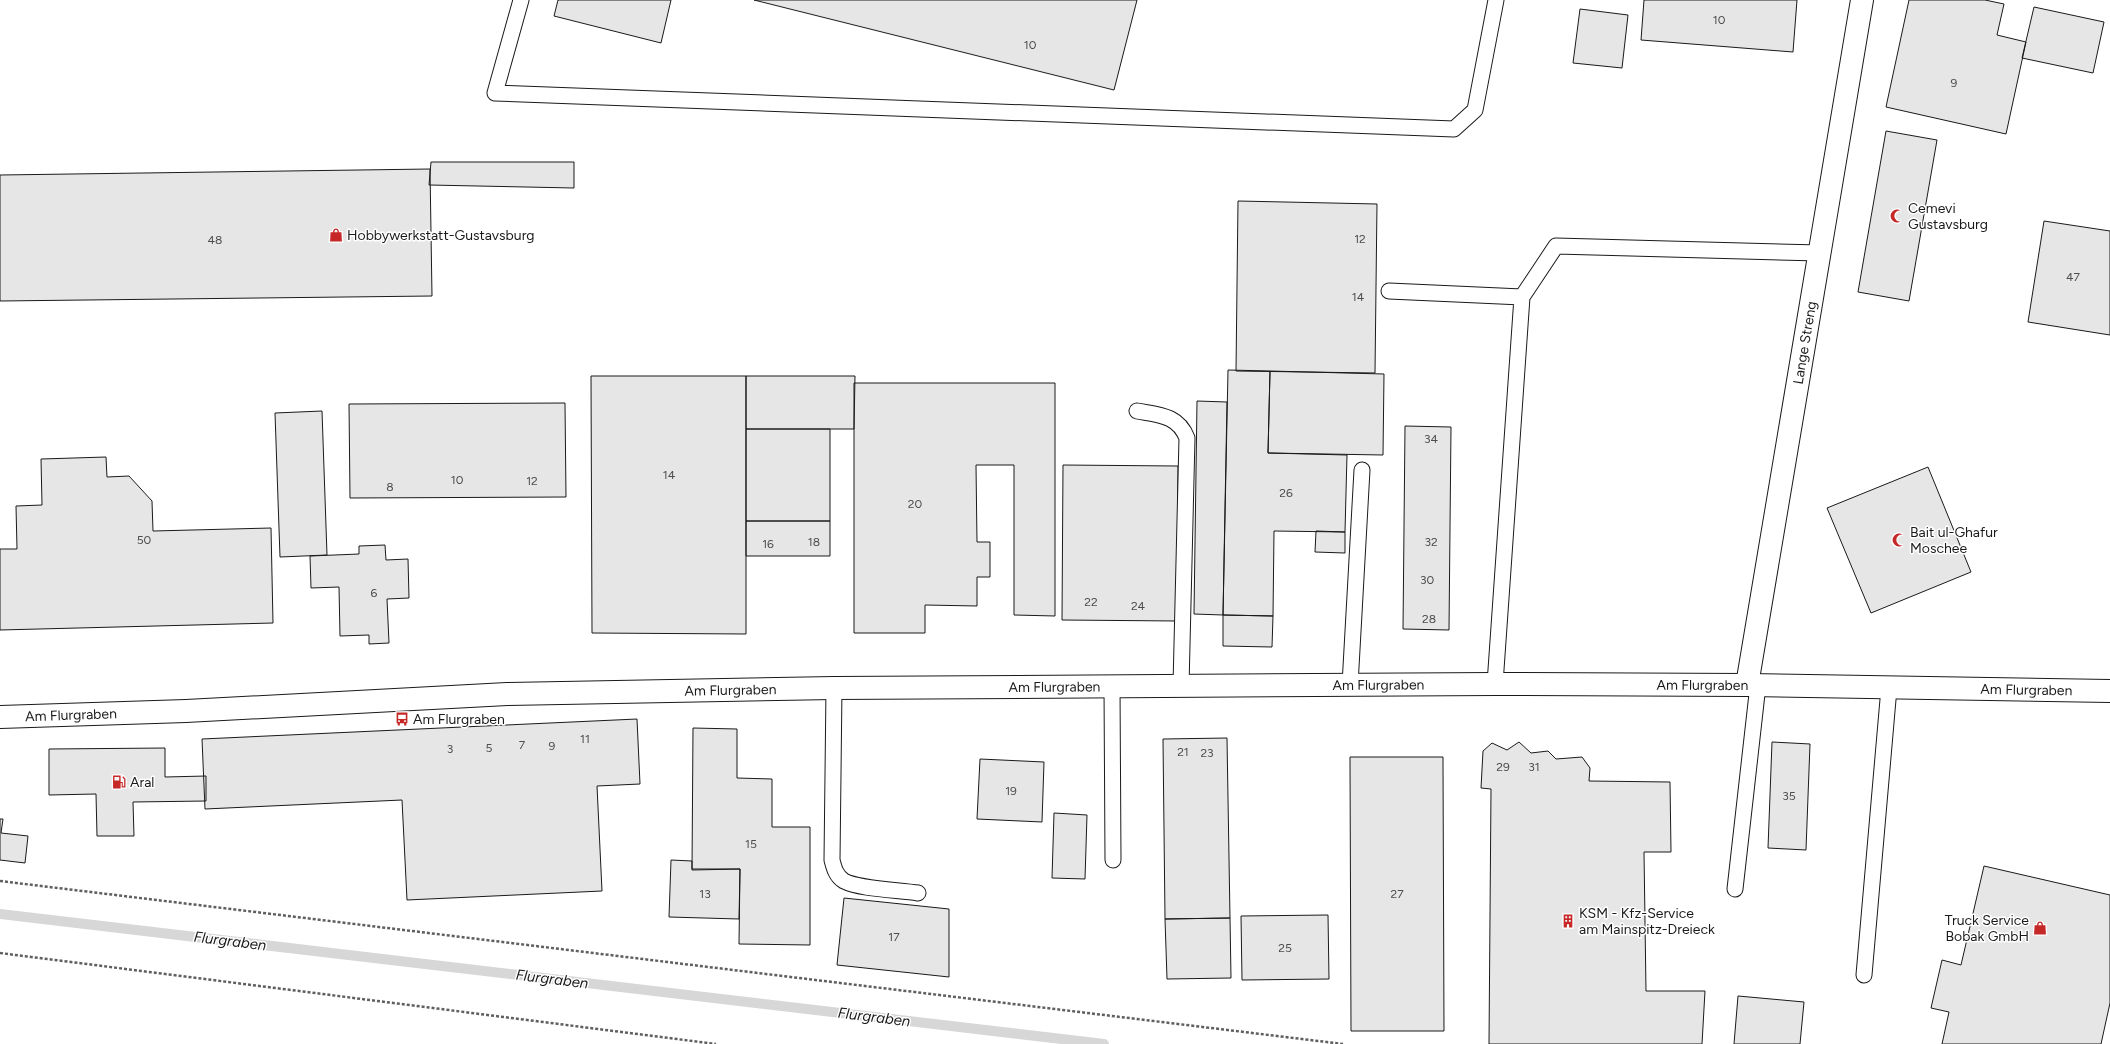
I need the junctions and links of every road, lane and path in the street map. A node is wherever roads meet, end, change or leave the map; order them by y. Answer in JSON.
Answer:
{"nodes":[{"id":1,"x":521,"y":0,"type":"edge"},
{"id":2,"x":1496,"y":0,"type":"edge"},
{"id":3,"x":1862,"y":0,"type":"edge"},
{"id":4,"x":1820,"y":253,"type":"junction"},
{"id":5,"x":1389,"y":291,"type":"dead end"},
{"id":6,"x":1522,"y":297,"type":"junction"},
{"id":7,"x":1137,"y":411,"type":"dead end"},
{"id":8,"x":1362,"y":470,"type":"dead end"},
{"id":9,"x":1494,"y":684,"type":"junction"},
{"id":10,"x":1350,"y":685,"type":"junction"},
{"id":11,"x":1752,"y":685,"type":"junction"},
{"id":12,"x":1112,"y":686,"type":"junction"},
{"id":13,"x":1181,"y":686,"type":"junction"},
{"id":14,"x":834,"y":688,"type":"junction"},
{"id":15,"x":1889,"y":688,"type":"junction"},
{"id":16,"x":2110,"y":692,"type":"edge"},
{"id":17,"x":0,"y":717,"type":"edge"},
{"id":18,"x":1113,"y":860,"type":"dead end"},
{"id":19,"x":0,"y":882,"type":"edge"},
{"id":20,"x":1735,"y":889,"type":"dead end"},
{"id":21,"x":918,"y":893,"type":"dead end"},
{"id":22,"x":0,"y":954,"type":"edge"},
{"id":23,"x":1864,"y":975,"type":"dead end"},
{"id":24,"x":716,"y":1044,"type":"edge"},
{"id":25,"x":1343,"y":1044,"type":"edge"}],
"edges":[{"from":1,"to":2,"type":"lane"},
{"from":3,"to":4,"type":"street","name":"Lange Streng"},
{"from":4,"to":6,"type":"lane"},
{"from":4,"to":11,"type":"street","name":"Lange Streng"},
{"from":5,"to":6,"type":"lane"},
{"from":6,"to":9,"type":"lane"},
{"from":7,"to":13,"type":"lane"},
{"from":8,"to":10,"type":"lane"},
{"from":9,"to":10,"type":"street","name":"Am Flurgraben"},
{"from":9,"to":11,"type":"street","name":"Am Flurgraben"},
{"from":10,"to":13,"type":"street","name":"Am Flurgraben"},
{"from":11,"to":15,"type":"street","name":"Am Flurgraben"},
{"from":11,"to":20,"type":"lane"},
{"from":12,"to":13,"type":"street","name":"Am Flurgraben"},
{"from":12,"to":14,"type":"street","name":"Am Flurgraben"},
{"from":12,"to":18,"type":"lane"},
{"from":14,"to":17,"type":"street","name":"Am Flurgraben"},
{"from":14,"to":21,"type":"lane"},
{"from":15,"to":16,"type":"street","name":"Am Flurgraben"},
{"from":15,"to":23,"type":"lane"},
{"from":19,"to":25,"type":"path"},
{"from":22,"to":24,"type":"path"}]}
